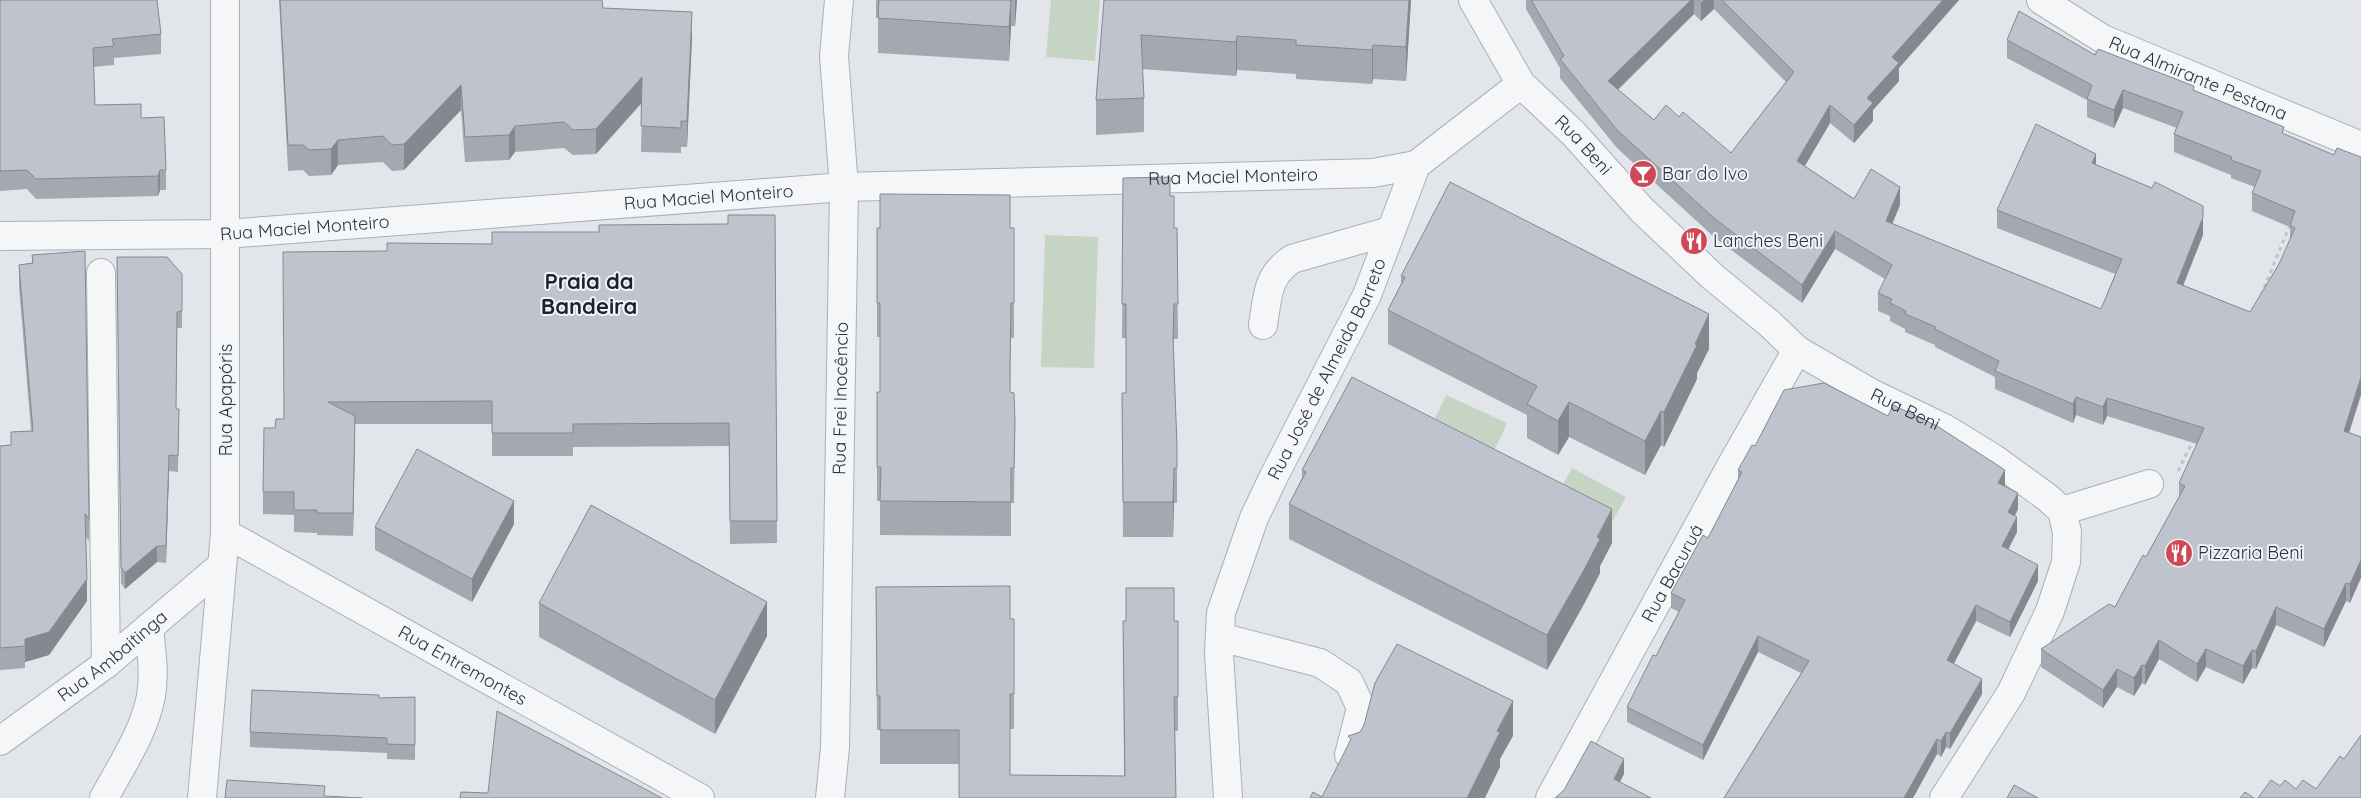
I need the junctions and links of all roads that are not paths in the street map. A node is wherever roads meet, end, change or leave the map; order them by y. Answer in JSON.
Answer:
{"nodes":[{"id":1,"x":225,"y":0,"type":"edge"},
{"id":2,"x":839,"y":0,"type":"edge"},
{"id":3,"x":1473,"y":0,"type":"edge"},
{"id":4,"x":2041,"y":0,"type":"edge"},
{"id":5,"x":1521,"y":84,"type":"junction"},
{"id":6,"x":2361,"y":146,"type":"edge"},
{"id":7,"x":1416,"y":165,"type":"junction"},
{"id":8,"x":844,"y":187,"type":"junction"},
{"id":9,"x":1390,"y":232,"type":"junction"},
{"id":10,"x":226,"y":234,"type":"junction"},
{"id":11,"x":0,"y":236,"type":"edge"},
{"id":12,"x":102,"y":273,"type":"dead end"},
{"id":13,"x":1263,"y":325,"type":"dead end"},
{"id":14,"x":1797,"y":350,"type":"junction"},
{"id":15,"x":2161,"y":480,"type":"road end"},
{"id":16,"x":2062,"y":511,"type":"junction"},
{"id":17,"x":225,"y":533,"type":"junction"},
{"id":18,"x":221,"y":566,"type":"junction"},
{"id":19,"x":149,"y":627,"type":"junction"},
{"id":20,"x":1220,"y":637,"type":"junction"},
{"id":21,"x":106,"y":664,"type":"junction"},
{"id":22,"x":0,"y":742,"type":"edge"},
{"id":23,"x":1349,"y":755,"type":"edge"},
{"id":24,"x":104,"y":798,"type":"edge"},
{"id":25,"x":202,"y":798,"type":"edge"},
{"id":26,"x":700,"y":798,"type":"edge"},
{"id":27,"x":830,"y":798,"type":"edge"},
{"id":28,"x":1228,"y":798,"type":"edge"},
{"id":29,"x":1550,"y":798,"type":"edge"},
{"id":30,"x":1944,"y":798,"type":"edge"}],
"edges":[{"from":1,"to":10,"type":"street","name":"Rua Apapóris"},
{"from":2,"to":8,"type":"street","name":"Rua Frei Inocêncio"},
{"from":3,"to":5,"type":"street"},
{"from":4,"to":6,"type":"street","name":"Rua Almirante Pestana"},
{"from":5,"to":7,"type":"street"},
{"from":5,"to":14,"type":"street","name":"Rua Beni"},
{"from":7,"to":8,"type":"street","name":"Rua Maciel Monteiro"},
{"from":7,"to":9,"type":"street","name":"Rua José de Almeida Barreto"},
{"from":8,"to":10,"type":"street","name":"Rua Maciel Monteiro"},
{"from":8,"to":27,"type":"street","name":"Rua Frei Inocêncio"},
{"from":9,"to":13,"type":"street"},
{"from":9,"to":20,"type":"street","name":"Rua José de Almeida Barreto"},
{"from":10,"to":11,"type":"street","name":"Rua Maciel Monteiro"},
{"from":10,"to":17,"type":"street","name":"Rua Apapóris"},
{"from":12,"to":21,"type":"street"},
{"from":14,"to":16,"type":"street","name":"Rua Beni"},
{"from":14,"to":29,"type":"street","name":"Rua Bacuruá"},
{"from":15,"to":16,"type":"street"},
{"from":16,"to":30,"type":"street"},
{"from":17,"to":18,"type":"street","name":"Rua Apapóris"},
{"from":17,"to":26,"type":"street","name":"Rua Entremontes"},
{"from":18,"to":19,"type":"street","name":"Rua Ambaitinga"},
{"from":18,"to":25,"type":"street","name":"Rua Apapóris"},
{"from":19,"to":21,"type":"street","name":"Rua Ambaitinga"},
{"from":19,"to":24,"type":"street"},
{"from":20,"to":23,"type":"street"},
{"from":20,"to":28,"type":"street","name":"Rua José de Almeida Barreto"},
{"from":21,"to":22,"type":"street","name":"Rua Ambaitinga"}]}
